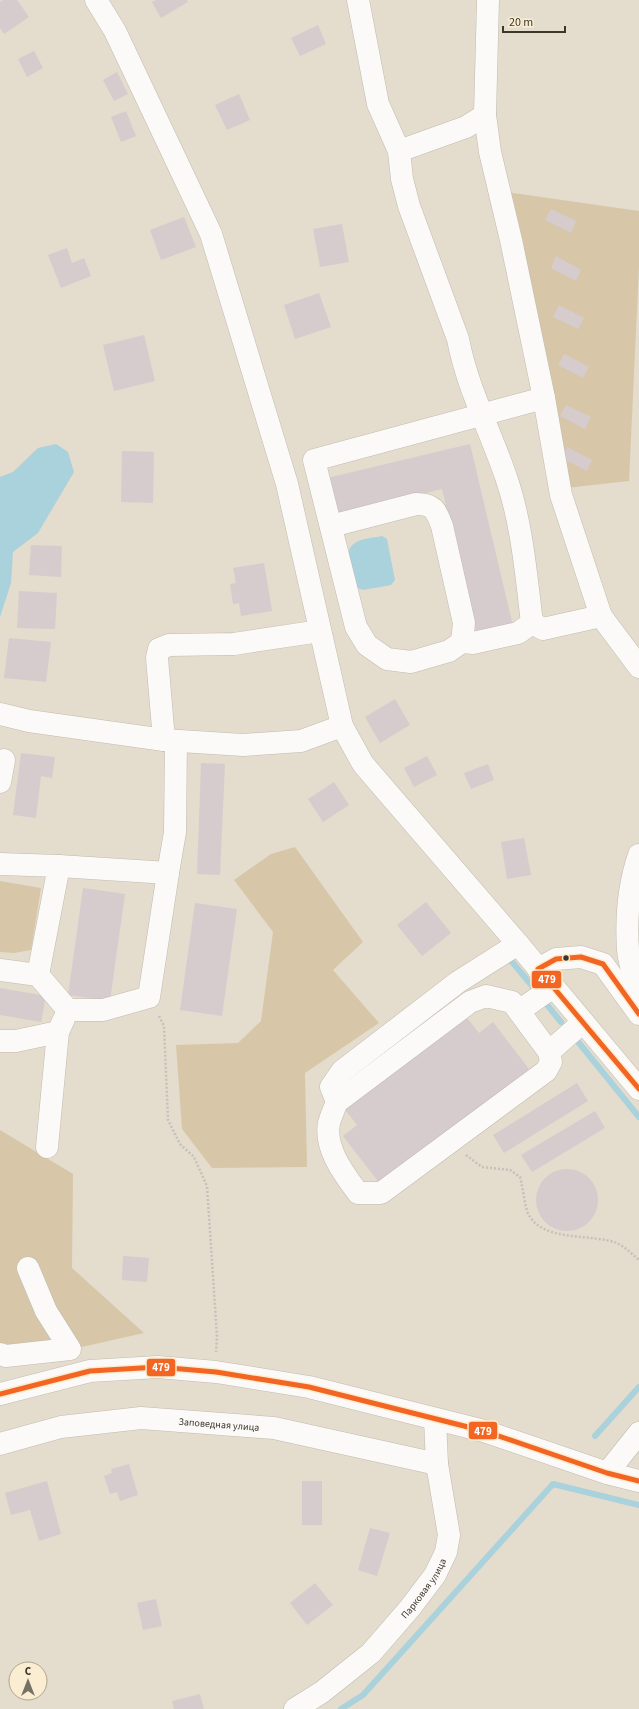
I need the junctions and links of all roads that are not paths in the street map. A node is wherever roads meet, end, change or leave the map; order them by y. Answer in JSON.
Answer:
{"nodes":[{"id":1,"x":96,"y":0,"type":"edge"},
{"id":2,"x":358,"y":0,"type":"edge"},
{"id":3,"x":488,"y":0,"type":"edge"},
{"id":4,"x":485,"y":115,"type":"junction"},
{"id":5,"x":399,"y":151,"type":"junction"},
{"id":6,"x":544,"y":398,"type":"junction"},
{"id":7,"x":481,"y":416,"type":"junction"},
{"id":8,"x":331,"y":526,"type":"junction"},
{"id":9,"x":601,"y":616,"type":"junction"},
{"id":10,"x":532,"y":623,"type":"junction"},
{"id":11,"x":320,"y":631,"type":"junction"},
{"id":12,"x":462,"y":642,"type":"junction"},
{"id":13,"x":639,"y":666,"type":"edge"},
{"id":14,"x":0,"y":714,"type":"edge"},
{"id":15,"x":342,"y":726,"type":"junction"},
{"id":16,"x":170,"y":740,"type":"junction"},
{"id":17,"x":4,"y":760,"type":"dead end"},
{"id":18,"x":0,"y":782,"type":"edge"},
{"id":19,"x":639,"y":855,"type":"edge"},
{"id":20,"x":0,"y":864,"type":"edge"},
{"id":21,"x":59,"y":866,"type":"junction"},
{"id":22,"x":168,"y":873,"type":"junction"},
{"id":23,"x":518,"y":944,"type":"junction"},
{"id":24,"x":538,"y":969,"type":"junction"},
{"id":25,"x":0,"y":970,"type":"edge"},
{"id":26,"x":38,"y":975,"type":"junction"},
{"id":27,"x":458,"y":982,"type":"junction"},
{"id":28,"x":553,"y":987,"type":"junction"},
{"id":29,"x":639,"y":992,"type":"edge"},
{"id":30,"x":470,"y":1002,"type":"junction"},
{"id":31,"x":68,"y":1010,"type":"junction"},
{"id":32,"x":519,"y":1011,"type":"junction"},
{"id":33,"x":639,"y":1014,"type":"edge"},
{"id":34,"x":583,"y":1022,"type":"junction"},
{"id":35,"x":58,"y":1032,"type":"junction"},
{"id":36,"x":0,"y":1041,"type":"edge"},
{"id":37,"x":549,"y":1052,"type":"junction"},
{"id":38,"x":639,"y":1089,"type":"edge"},
{"id":39,"x":337,"y":1102,"type":"junction"},
{"id":40,"x":47,"y":1147,"type":"dead end"},
{"id":41,"x":28,"y":1268,"type":"dead end"},
{"id":42,"x":0,"y":1354,"type":"edge"},
{"id":43,"x":0,"y":1394,"type":"edge"},
{"id":44,"x":435,"y":1419,"type":"junction"},
{"id":45,"x":639,"y":1432,"type":"edge"},
{"id":46,"x":0,"y":1444,"type":"edge"},
{"id":47,"x":437,"y":1464,"type":"junction"},
{"id":48,"x":608,"y":1473,"type":"junction"},
{"id":49,"x":639,"y":1481,"type":"edge"},
{"id":50,"x":295,"y":1709,"type":"edge"}],
"edges":[{"from":1,"to":11,"type":"street"},
{"from":2,"to":5,"type":"street"},
{"from":3,"to":4,"type":"street"},
{"from":4,"to":5,"type":"street"},
{"from":4,"to":6,"type":"street"},
{"from":5,"to":7,"type":"street"},
{"from":6,"to":7,"type":"street"},
{"from":6,"to":9,"type":"street"},
{"from":7,"to":8,"type":"street"},
{"from":7,"to":10,"type":"street"},
{"from":8,"to":12,"type":"street"},
{"from":8,"to":12,"type":"street"},
{"from":9,"to":10,"type":"street"},
{"from":9,"to":13,"type":"street"},
{"from":10,"to":12,"type":"street"},
{"from":11,"to":15,"type":"street"},
{"from":11,"to":16,"type":"street"},
{"from":14,"to":16,"type":"street"},
{"from":15,"to":16,"type":"street"},
{"from":15,"to":23,"type":"street"},
{"from":16,"to":22,"type":"street"},
{"from":17,"to":18,"type":"street"},
{"from":19,"to":29,"type":"street"},
{"from":20,"to":21,"type":"street"},
{"from":21,"to":22,"type":"street"},
{"from":21,"to":26,"type":"street"},
{"from":22,"to":31,"type":"street"},
{"from":23,"to":24,"type":"street"},
{"from":23,"to":27,"type":"street"},
{"from":24,"to":28,"type":"street"},
{"from":24,"to":33,"type":"street"},
{"from":25,"to":26,"type":"street"},
{"from":26,"to":31,"type":"street"},
{"from":27,"to":30,"type":"street"},
{"from":27,"to":39,"type":"street"},
{"from":28,"to":32,"type":"street"},
{"from":28,"to":34,"type":"street"},
{"from":30,"to":32,"type":"street"},
{"from":30,"to":39,"type":"street"},
{"from":31,"to":35,"type":"street"},
{"from":32,"to":37,"type":"street"},
{"from":34,"to":37,"type":"street"},
{"from":34,"to":38,"type":"street"},
{"from":35,"to":36,"type":"street"},
{"from":35,"to":40,"type":"street"},
{"from":37,"to":39,"type":"street"},
{"from":41,"to":42,"type":"street"},
{"from":43,"to":44,"type":"street"},
{"from":44,"to":47,"type":"street","name":"Парковая улица"},
{"from":44,"to":48,"type":"street"},
{"from":45,"to":48,"type":"street"},
{"from":46,"to":47,"type":"street","name":"Заповедная улица"},
{"from":47,"to":50,"type":"street","name":"Парковая улица"},
{"from":48,"to":49,"type":"street"}]}
